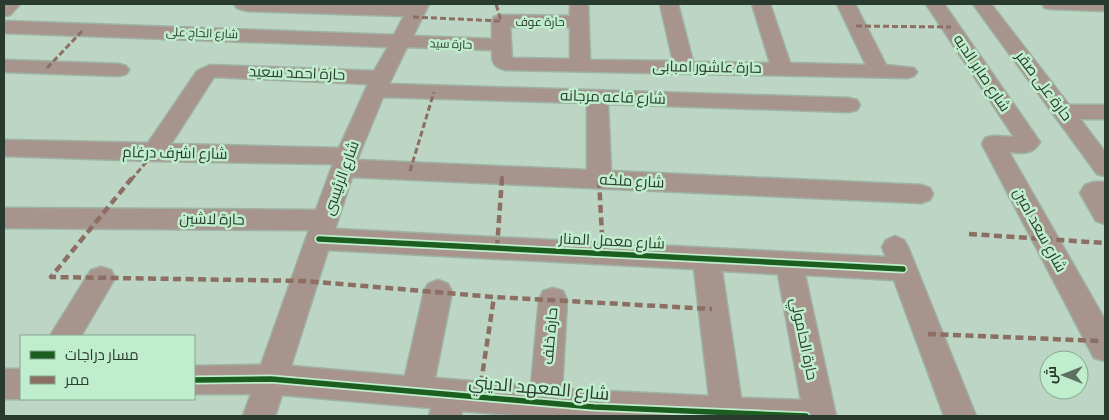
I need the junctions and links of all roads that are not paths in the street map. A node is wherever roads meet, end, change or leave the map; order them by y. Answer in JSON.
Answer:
{"nodes":[{"id":1,"x":11,"y":4,"type":"edge"},
{"id":2,"x":244,"y":4,"type":"edge"},
{"id":3,"x":669,"y":4,"type":"edge"},
{"id":4,"x":761,"y":4,"type":"edge"},
{"id":5,"x":846,"y":4,"type":"edge"},
{"id":6,"x":935,"y":4,"type":"edge"},
{"id":7,"x":982,"y":4,"type":"edge"},
{"id":8,"x":1054,"y":4,"type":"edge"},
{"id":9,"x":325,"y":5,"type":"edge"},
{"id":10,"x":1101,"y":5,"type":"edge"},
{"id":11,"x":419,"y":7,"type":"edge"},
{"id":12,"x":4,"y":11,"type":"edge"},
{"id":13,"x":579,"y":13,"type":"edge"},
{"id":14,"x":4,"y":27,"type":"edge"},
{"id":15,"x":399,"y":42,"type":"junction"},
{"id":16,"x":504,"y":54,"type":"junction"},
{"id":17,"x":580,"y":65,"type":"junction"},
{"id":18,"x":4,"y":66,"type":"edge"},
{"id":19,"x":684,"y":67,"type":"junction"},
{"id":20,"x":782,"y":69,"type":"junction"},
{"id":21,"x":119,"y":70,"type":"dead end"},
{"id":22,"x":879,"y":71,"type":"junction"},
{"id":23,"x":907,"y":72,"type":"dead end"},
{"id":24,"x":379,"y":84,"type":"junction"},
{"id":25,"x":597,"y":96,"type":"junction"},
{"id":26,"x":849,"y":105,"type":"dead end"},
{"id":27,"x":1063,"y":112,"type":"junction"},
{"id":28,"x":1105,"y":112,"type":"edge"},
{"id":29,"x":1029,"y":142,"type":"joint"},
{"id":30,"x":4,"y":148,"type":"edge"},
{"id":31,"x":154,"y":153,"type":"junction"},
{"id":32,"x":345,"y":162,"type":"junction"},
{"id":33,"x":1105,"y":168,"type":"edge"},
{"id":34,"x":599,"y":180,"type":"junction"},
{"id":35,"x":1099,"y":191,"type":"edge"},
{"id":36,"x":921,"y":194,"type":"dead end"},
{"id":37,"x":1105,"y":214,"type":"edge"},
{"id":38,"x":4,"y":218,"type":"edge"},
{"id":39,"x":322,"y":229,"type":"junction"},
{"id":40,"x":707,"y":259,"type":"junction"},
{"id":41,"x":789,"y":263,"type":"junction"},
{"id":42,"x":100,"y":278,"type":"dead end"},
{"id":43,"x":438,"y":292,"type":"dead end"},
{"id":44,"x":553,"y":300,"type":"dead end"},
{"id":45,"x":66,"y":335,"type":"edge"},
{"id":46,"x":1105,"y":348,"type":"edge"},
{"id":47,"x":271,"y":379,"type":"junction"},
{"id":48,"x":195,"y":380,"type":"edge"},
{"id":49,"x":4,"y":384,"type":"edge"},
{"id":50,"x":20,"y":384,"type":"edge"},
{"id":51,"x":416,"y":391,"type":"junction"},
{"id":52,"x":447,"y":405,"type":"edge"},
{"id":53,"x":532,"y":406,"type":"edge"},
{"id":54,"x":662,"y":413,"type":"edge"},
{"id":55,"x":727,"y":413,"type":"junction"},
{"id":56,"x":259,"y":416,"type":"edge"},
{"id":57,"x":806,"y":416,"type":"edge"},
{"id":58,"x":820,"y":416,"type":"edge"},
{"id":59,"x":960,"y":416,"type":"edge"}],
"edges":[{"from":1,"to":12,"type":"street"},
{"from":2,"to":9,"type":"street"},
{"from":3,"to":19,"type":"street"},
{"from":4,"to":20,"type":"street"},
{"from":5,"to":22,"type":"street"},
{"from":6,"to":29,"type":"street","name":"شارع صابر الدبه"},
{"from":7,"to":27,"type":"street","name":"حارة على صقر"},
{"from":8,"to":10,"type":"street"},
{"from":9,"to":11,"type":"street"},
{"from":11,"to":15,"type":"street","name":"شارع الرئيسى"},
{"from":13,"to":16,"type":"street","name":"حارة عوف"},
{"from":13,"to":17,"type":"street"},
{"from":14,"to":15,"type":"street","name":"شارع الحاج على"},
{"from":15,"to":16,"type":"street","name":"حارة سيد"},
{"from":15,"to":24,"type":"street","name":"شارع الرئيسى"},
{"from":16,"to":17,"type":"street","name":"حارة عاشور امبابى"},
{"from":17,"to":19,"type":"street","name":"حارة عاشور امبابى"},
{"from":18,"to":21,"type":"street"},
{"from":19,"to":20,"type":"street","name":"حارة عاشور امبابى"},
{"from":20,"to":22,"type":"street","name":"حارة عاشور امبابى"},
{"from":22,"to":23,"type":"street","name":"حارة عاشور امبابى"},
{"from":24,"to":25,"type":"street","name":"شارع قاعه مرجانه"},
{"from":24,"to":31,"type":"street","name":"حارة احمد سعيد"},
{"from":24,"to":32,"type":"street","name":"شارع الرئيسى"},
{"from":25,"to":26,"type":"street","name":"شارع قاعه مرجانه"},
{"from":25,"to":34,"type":"street"},
{"from":27,"to":28,"type":"street"},
{"from":27,"to":33,"type":"street","name":"حارة على صقر"},
{"from":29,"to":46,"type":"street","name":"شارع سعد امين"},
{"from":30,"to":31,"type":"street","name":"شارع اشرف درغام"},
{"from":31,"to":32,"type":"street","name":"شارع اشرف درغام"},
{"from":32,"to":34,"type":"street","name":"شارع ملكه"},
{"from":32,"to":39,"type":"street","name":"شارع الرئيسى"},
{"from":34,"to":36,"type":"street","name":"شارع ملكه"},
{"from":35,"to":37,"type":"street"},
{"from":38,"to":39,"type":"street","name":"حارة لاشين"},
{"from":39,"to":40,"type":"street","name":"شارع معمل المنار"},
{"from":39,"to":47,"type":"street","name":"شارع الرئيسى"},
{"from":40,"to":41,"type":"street","name":"شارع معمل المنار"},
{"from":40,"to":55,"type":"street"},
{"from":41,"to":58,"type":"street","name":"حارة الحامولي"},
{"from":41,"to":59,"type":"street","name":"شارع معمل المنار"},
{"from":42,"to":45,"type":"street"},
{"from":43,"to":51,"type":"street"},
{"from":44,"to":53,"type":"street","name":"حارة خلف"},
{"from":47,"to":48,"type":"street","name":"شارع المعهد الديني"},
{"from":47,"to":51,"type":"street","name":"شارع المعهد الديني"},
{"from":47,"to":56,"type":"street","name":"شارع الرئيسى"},
{"from":49,"to":50,"type":"street"},
{"from":51,"to":52,"type":"street","name":"شارع المعهد الديني"},
{"from":52,"to":53,"type":"street","name":"شارع المعهد الديني"},
{"from":53,"to":54,"type":"street","name":"شارع المعهد الديني"},
{"from":54,"to":55,"type":"street","name":"شارع المعهد الديني"},
{"from":55,"to":57,"type":"street","name":"شارع المعهد الديني"}]}
